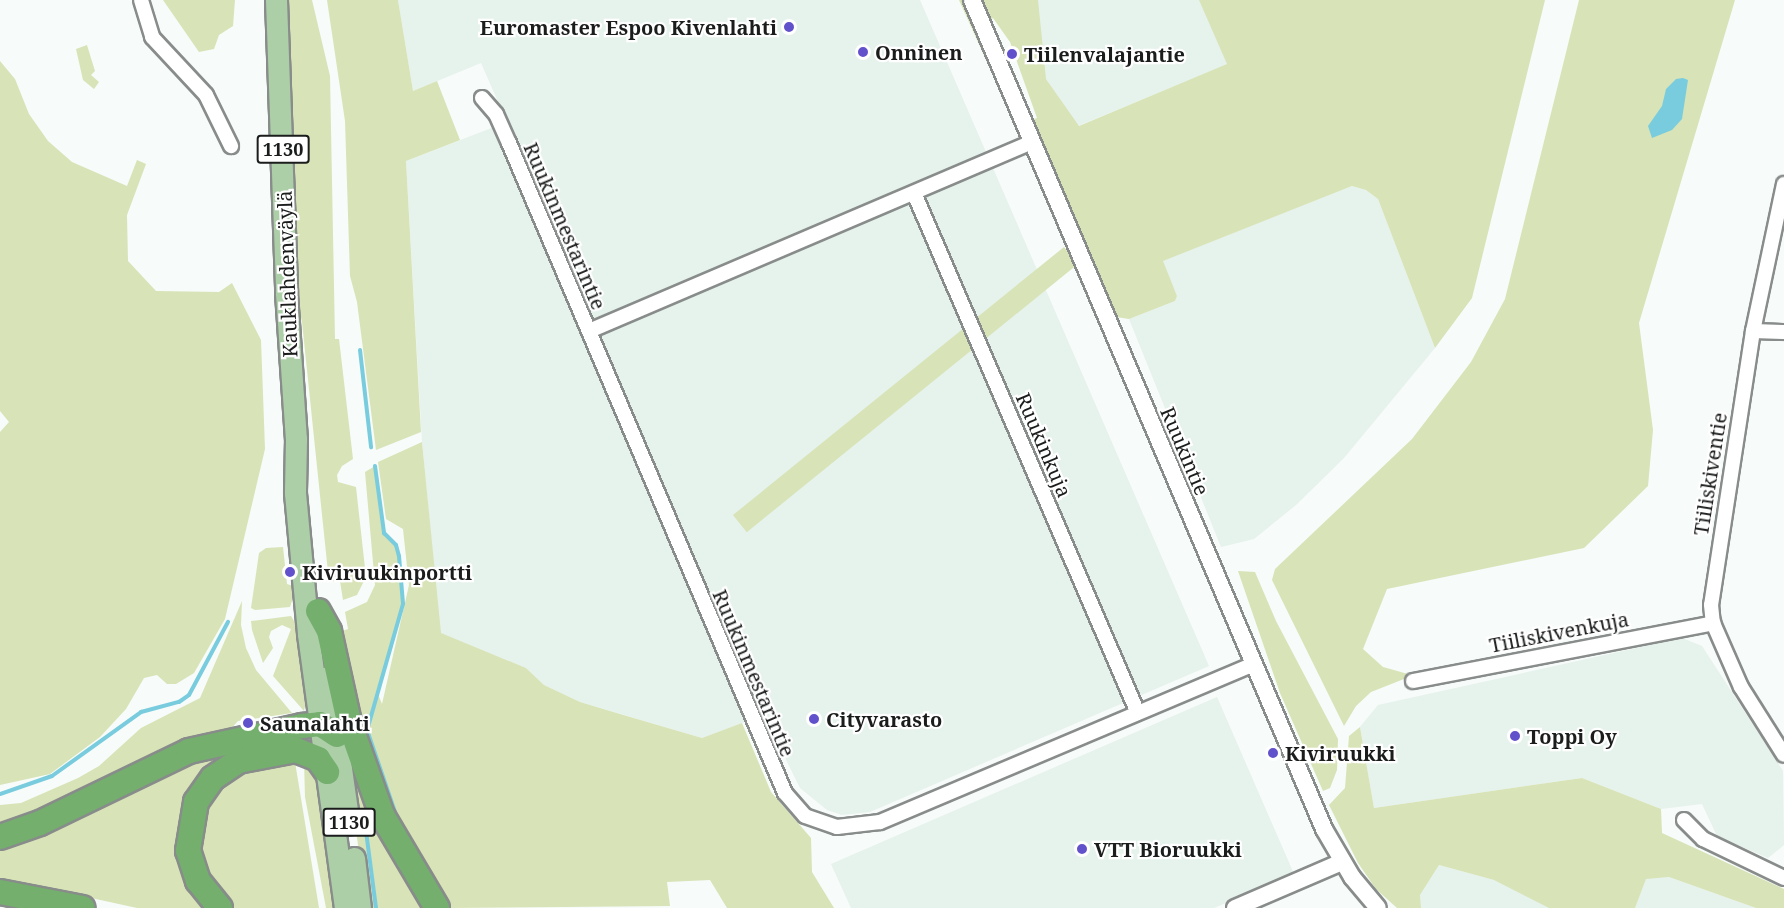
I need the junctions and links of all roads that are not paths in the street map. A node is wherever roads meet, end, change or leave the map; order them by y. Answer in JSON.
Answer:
{"nodes":[{"id":1,"x":141,"y":0,"type":"edge"},
{"id":2,"x":276,"y":0,"type":"edge"},
{"id":3,"x":972,"y":0,"type":"edge"},
{"id":4,"x":482,"y":98,"type":"dead end"},
{"id":5,"x":1032,"y":142,"type":"junction"},
{"id":6,"x":231,"y":146,"type":"dead end"},
{"id":7,"x":1784,"y":184,"type":"edge"},
{"id":8,"x":915,"y":192,"type":"junction"},
{"id":9,"x":589,"y":331,"type":"junction"},
{"id":10,"x":1753,"y":331,"type":"junction"},
{"id":11,"x":1784,"y":332,"type":"edge"},
{"id":12,"x":1713,"y":623,"type":"junction"},
{"id":13,"x":319,"y":627,"type":"junction"},
{"id":14,"x":1254,"y":664,"type":"junction"},
{"id":15,"x":1413,"y":681,"type":"dead end"},
{"id":16,"x":1138,"y":713,"type":"junction"},
{"id":17,"x":329,"y":730,"type":"junction"},
{"id":18,"x":1784,"y":755,"type":"edge"},
{"id":19,"x":327,"y":772,"type":"junction"},
{"id":20,"x":1684,"y":820,"type":"dead end"},
{"id":21,"x":0,"y":837,"type":"edge"},
{"id":22,"x":1342,"y":862,"type":"junction"},
{"id":23,"x":1784,"y":878,"type":"edge"},
{"id":24,"x":0,"y":892,"type":"edge"},
{"id":25,"x":82,"y":908,"type":"edge"},
{"id":26,"x":220,"y":908,"type":"edge"},
{"id":27,"x":345,"y":908,"type":"edge"},
{"id":28,"x":360,"y":908,"type":"edge"},
{"id":29,"x":437,"y":908,"type":"edge"},
{"id":30,"x":1235,"y":908,"type":"edge"},
{"id":31,"x":1378,"y":908,"type":"edge"}],
"edges":[{"from":1,"to":6,"type":"street"},
{"from":2,"to":13,"type":"main road","name":"Kauklahdenväylä","number":"1130"},
{"from":3,"to":5,"type":"street","name":"Ruukintie"},
{"from":4,"to":9,"type":"street","name":"Ruukinmestarintie"},
{"from":5,"to":8,"type":"street"},
{"from":5,"to":14,"type":"street","name":"Ruukintie"},
{"from":7,"to":10,"type":"street","name":"Tiiliskiventie"},
{"from":8,"to":9,"type":"street"},
{"from":8,"to":16,"type":"street","name":"Ruukinkuja"},
{"from":9,"to":16,"type":"street","name":"Ruukinmestarintie"},
{"from":10,"to":11,"type":"street"},
{"from":10,"to":12,"type":"street","name":"Tiiliskiventie"},
{"from":12,"to":15,"type":"street","name":"Tiiliskivenkuja"},
{"from":12,"to":18,"type":"street","name":"Tiiliskiventie"},
{"from":13,"to":17,"type":"main road","name":"Kauklahdenväylä","number":"1130"},
{"from":13,"to":29,"type":"highway"},
{"from":14,"to":16,"type":"street","name":"Ruukinmestarintie"},
{"from":14,"to":22,"type":"street","name":"Ruukintie"},
{"from":17,"to":19,"type":"main road","name":"Kauklahdenväylä","number":"1130"},
{"from":17,"to":21,"type":"highway"},
{"from":17,"to":28,"type":"main road","name":"Kauklahdenväylä","number":"1130"},
{"from":19,"to":26,"type":"highway"},
{"from":19,"to":27,"type":"main road","name":"Kauklahdenväylä","number":"1130"},
{"from":20,"to":23,"type":"street"},
{"from":22,"to":30,"type":"street"},
{"from":22,"to":31,"type":"street","name":"Ruukintie"},
{"from":24,"to":25,"type":"highway"}]}
